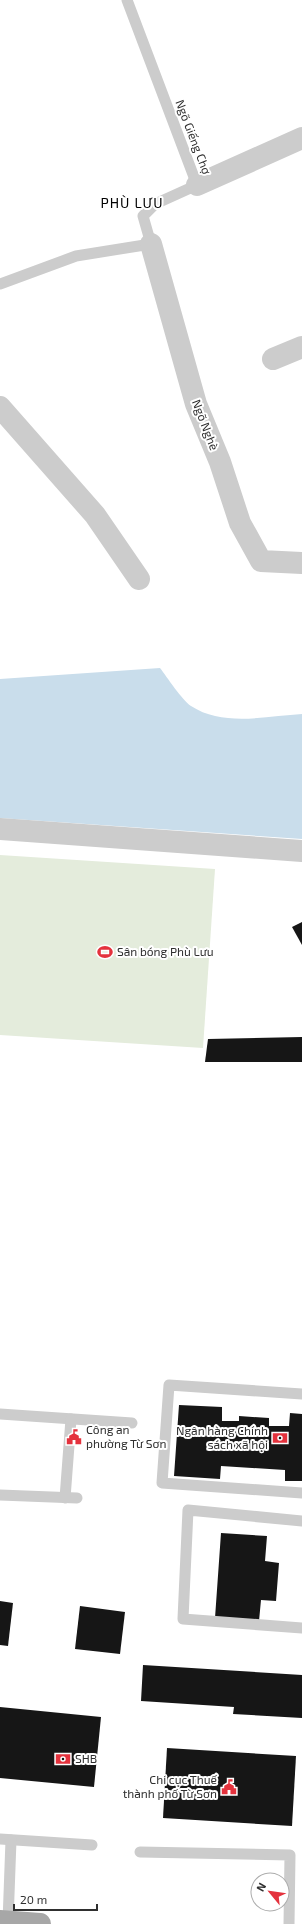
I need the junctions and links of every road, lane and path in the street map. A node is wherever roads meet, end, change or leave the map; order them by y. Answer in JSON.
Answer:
{"nodes":[{"id":1,"x":127,"y":0,"type":"edge"},
{"id":2,"x":302,"y":138,"type":"edge"},
{"id":3,"x":197,"y":185,"type":"junction"},
{"id":4,"x":151,"y":244,"type":"junction"},
{"id":5,"x":0,"y":284,"type":"edge"},
{"id":6,"x":302,"y":347,"type":"edge"},
{"id":7,"x":273,"y":359,"type":"dead end"},
{"id":8,"x":0,"y":407,"type":"edge"},
{"id":9,"x":302,"y":563,"type":"edge"},
{"id":10,"x":139,"y":579,"type":"dead end"},
{"id":11,"x":0,"y":829,"type":"edge"},
{"id":12,"x":302,"y":850,"type":"edge"},
{"id":13,"x":302,"y":1394,"type":"edge"},
{"id":14,"x":0,"y":1414,"type":"edge"},
{"id":15,"x":71,"y":1419,"type":"junction"},
{"id":16,"x":132,"y":1423,"type":"dead end"},
{"id":17,"x":302,"y":1493,"type":"edge"},
{"id":18,"x":0,"y":1495,"type":"edge"},
{"id":19,"x":65,"y":1498,"type":"junction"},
{"id":20,"x":77,"y":1498,"type":"dead end"},
{"id":21,"x":302,"y":1521,"type":"edge"},
{"id":22,"x":302,"y":1628,"type":"edge"},
{"id":23,"x":6,"y":1840,"type":"edge"},
{"id":24,"x":92,"y":1845,"type":"dead end"},
{"id":25,"x":140,"y":1852,"type":"dead end"},
{"id":26,"x":4,"y":1922,"type":"edge"},
{"id":27,"x":40,"y":1924,"type":"edge"},
{"id":28,"x":290,"y":1924,"type":"edge"}],
"edges":[{"from":1,"to":3,"type":"lane","name":"Ngõ Giếng Chợ"},
{"from":2,"to":3,"type":"street"},
{"from":3,"to":4,"type":"lane","name":"Ngõ Giếng Chợ"},
{"from":4,"to":5,"type":"lane"},
{"from":4,"to":9,"type":"street","name":"Ngõ Nghè"},
{"from":6,"to":7,"type":"street"},
{"from":8,"to":10,"type":"street"},
{"from":11,"to":12,"type":"street"},
{"from":13,"to":17,"type":"lane"},
{"from":14,"to":15,"type":"lane"},
{"from":15,"to":16,"type":"lane"},
{"from":15,"to":19,"type":"lane"},
{"from":18,"to":19,"type":"lane"},
{"from":19,"to":20,"type":"lane"},
{"from":21,"to":22,"type":"lane"},
{"from":23,"to":24,"type":"lane"},
{"from":23,"to":26,"type":"lane"},
{"from":25,"to":28,"type":"lane"},
{"from":26,"to":27,"type":"main road"}]}
